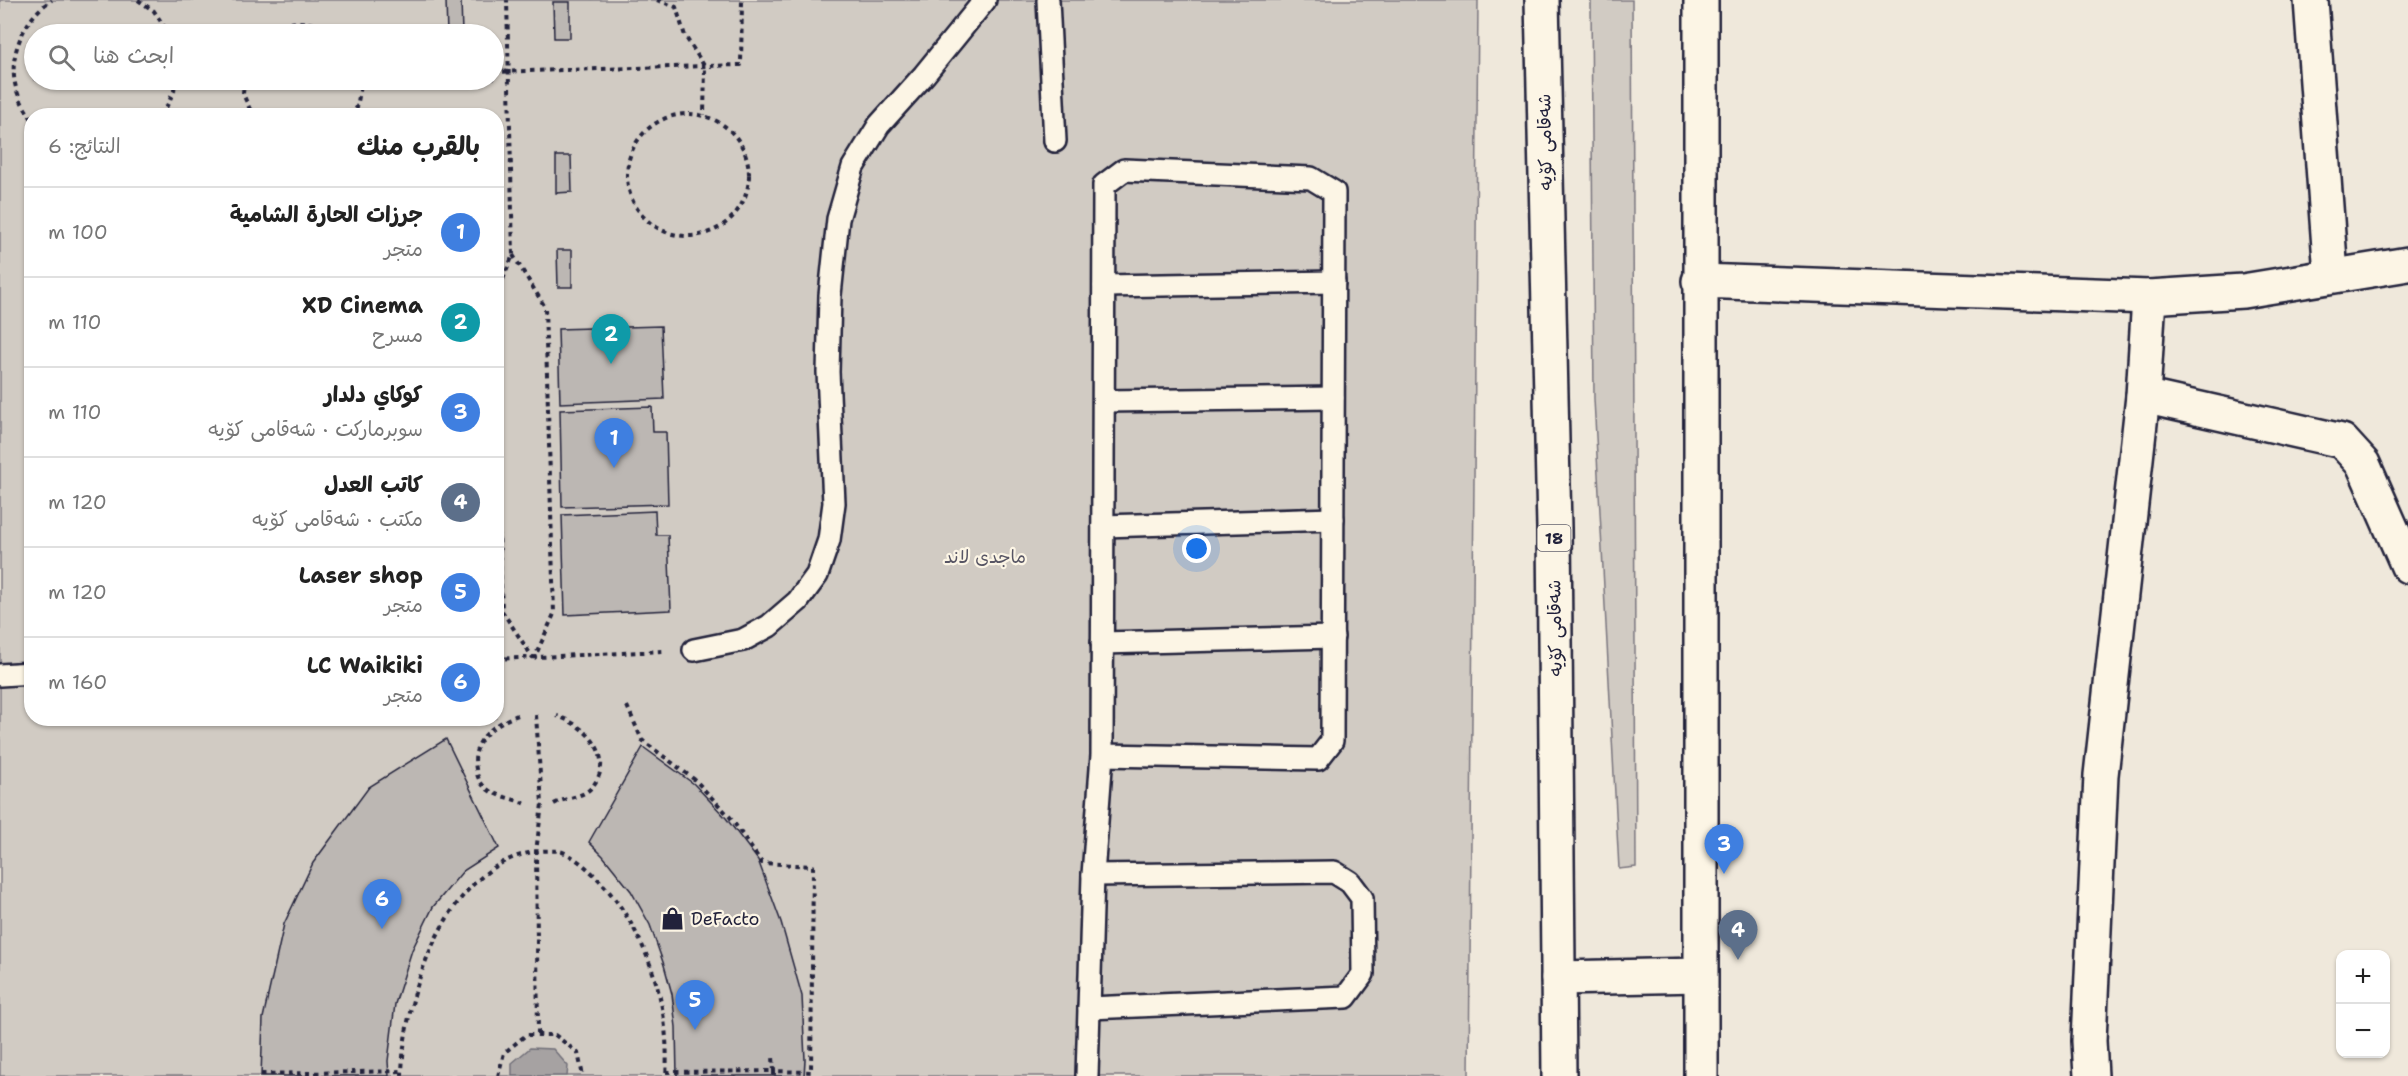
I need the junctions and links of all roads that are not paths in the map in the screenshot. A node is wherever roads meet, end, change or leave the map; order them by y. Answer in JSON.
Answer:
{"nodes":[{"id":1,"x":985,"y":0,"type":"edge"},
{"id":2,"x":1048,"y":0,"type":"edge"},
{"id":3,"x":1542,"y":0,"type":"edge"},
{"id":4,"x":1701,"y":0,"type":"edge"},
{"id":5,"x":2311,"y":0,"type":"edge"},
{"id":6,"x":1055,"y":141,"type":"dead end"},
{"id":7,"x":2408,"y":264,"type":"edge"},
{"id":8,"x":2331,"y":275,"type":"junction"},
{"id":9,"x":1699,"y":281,"type":"junction"},
{"id":10,"x":1334,"y":282,"type":"junction"},
{"id":11,"x":1104,"y":286,"type":"junction"},
{"id":12,"x":2149,"y":297,"type":"junction"},
{"id":13,"x":2144,"y":396,"type":"junction"},
{"id":14,"x":1334,"y":398,"type":"junction"},
{"id":15,"x":1104,"y":401,"type":"junction"},
{"id":16,"x":1333,"y":519,"type":"junction"},
{"id":17,"x":1103,"y":526,"type":"junction"},
{"id":18,"x":2408,"y":566,"type":"edge"},
{"id":19,"x":1333,"y":637,"type":"junction"},
{"id":20,"x":1102,"y":643,"type":"junction"},
{"id":21,"x":694,"y":650,"type":"road end"},
{"id":22,"x":24,"y":674,"type":"edge"},
{"id":23,"x":0,"y":675,"type":"edge"},
{"id":24,"x":1102,"y":755,"type":"junction"},
{"id":25,"x":1093,"y":875,"type":"junction"},
{"id":26,"x":1701,"y":975,"type":"junction"},
{"id":27,"x":1558,"y":978,"type":"junction"},
{"id":28,"x":1089,"y":1008,"type":"junction"},
{"id":29,"x":1087,"y":1076,"type":"edge"},
{"id":30,"x":1559,"y":1076,"type":"edge"},
{"id":31,"x":1701,"y":1076,"type":"edge"},
{"id":32,"x":2091,"y":1076,"type":"edge"}],
"edges":[{"from":1,"to":21,"type":"lane"},
{"from":2,"to":6,"type":"lane"},
{"from":3,"to":27,"type":"main road","name":"شەقامی کۆیە","number":"18"},
{"from":4,"to":9,"type":"main road"},
{"from":5,"to":8,"type":"main road"},
{"from":7,"to":8,"type":"main road"},
{"from":8,"to":12,"type":"main road"},
{"from":9,"to":12,"type":"main road"},
{"from":9,"to":26,"type":"main road"},
{"from":10,"to":11,"type":"lane"},
{"from":10,"to":11,"type":"lane"},
{"from":10,"to":14,"type":"lane"},
{"from":11,"to":15,"type":"lane"},
{"from":12,"to":13,"type":"main road"},
{"from":13,"to":18,"type":"main road"},
{"from":13,"to":32,"type":"main road"},
{"from":14,"to":15,"type":"lane"},
{"from":14,"to":16,"type":"lane"},
{"from":15,"to":17,"type":"lane"},
{"from":16,"to":17,"type":"lane"},
{"from":16,"to":19,"type":"lane"},
{"from":17,"to":20,"type":"lane"},
{"from":19,"to":20,"type":"lane"},
{"from":19,"to":24,"type":"lane"},
{"from":20,"to":24,"type":"lane"},
{"from":22,"to":23,"type":"lane"},
{"from":24,"to":25,"type":"lane"},
{"from":25,"to":28,"type":"lane"},
{"from":25,"to":28,"type":"lane"},
{"from":26,"to":27,"type":"main road"},
{"from":26,"to":31,"type":"main road"},
{"from":27,"to":30,"type":"main road","name":"شەقامی کۆیە","number":"18"},
{"from":28,"to":29,"type":"lane"}]}
